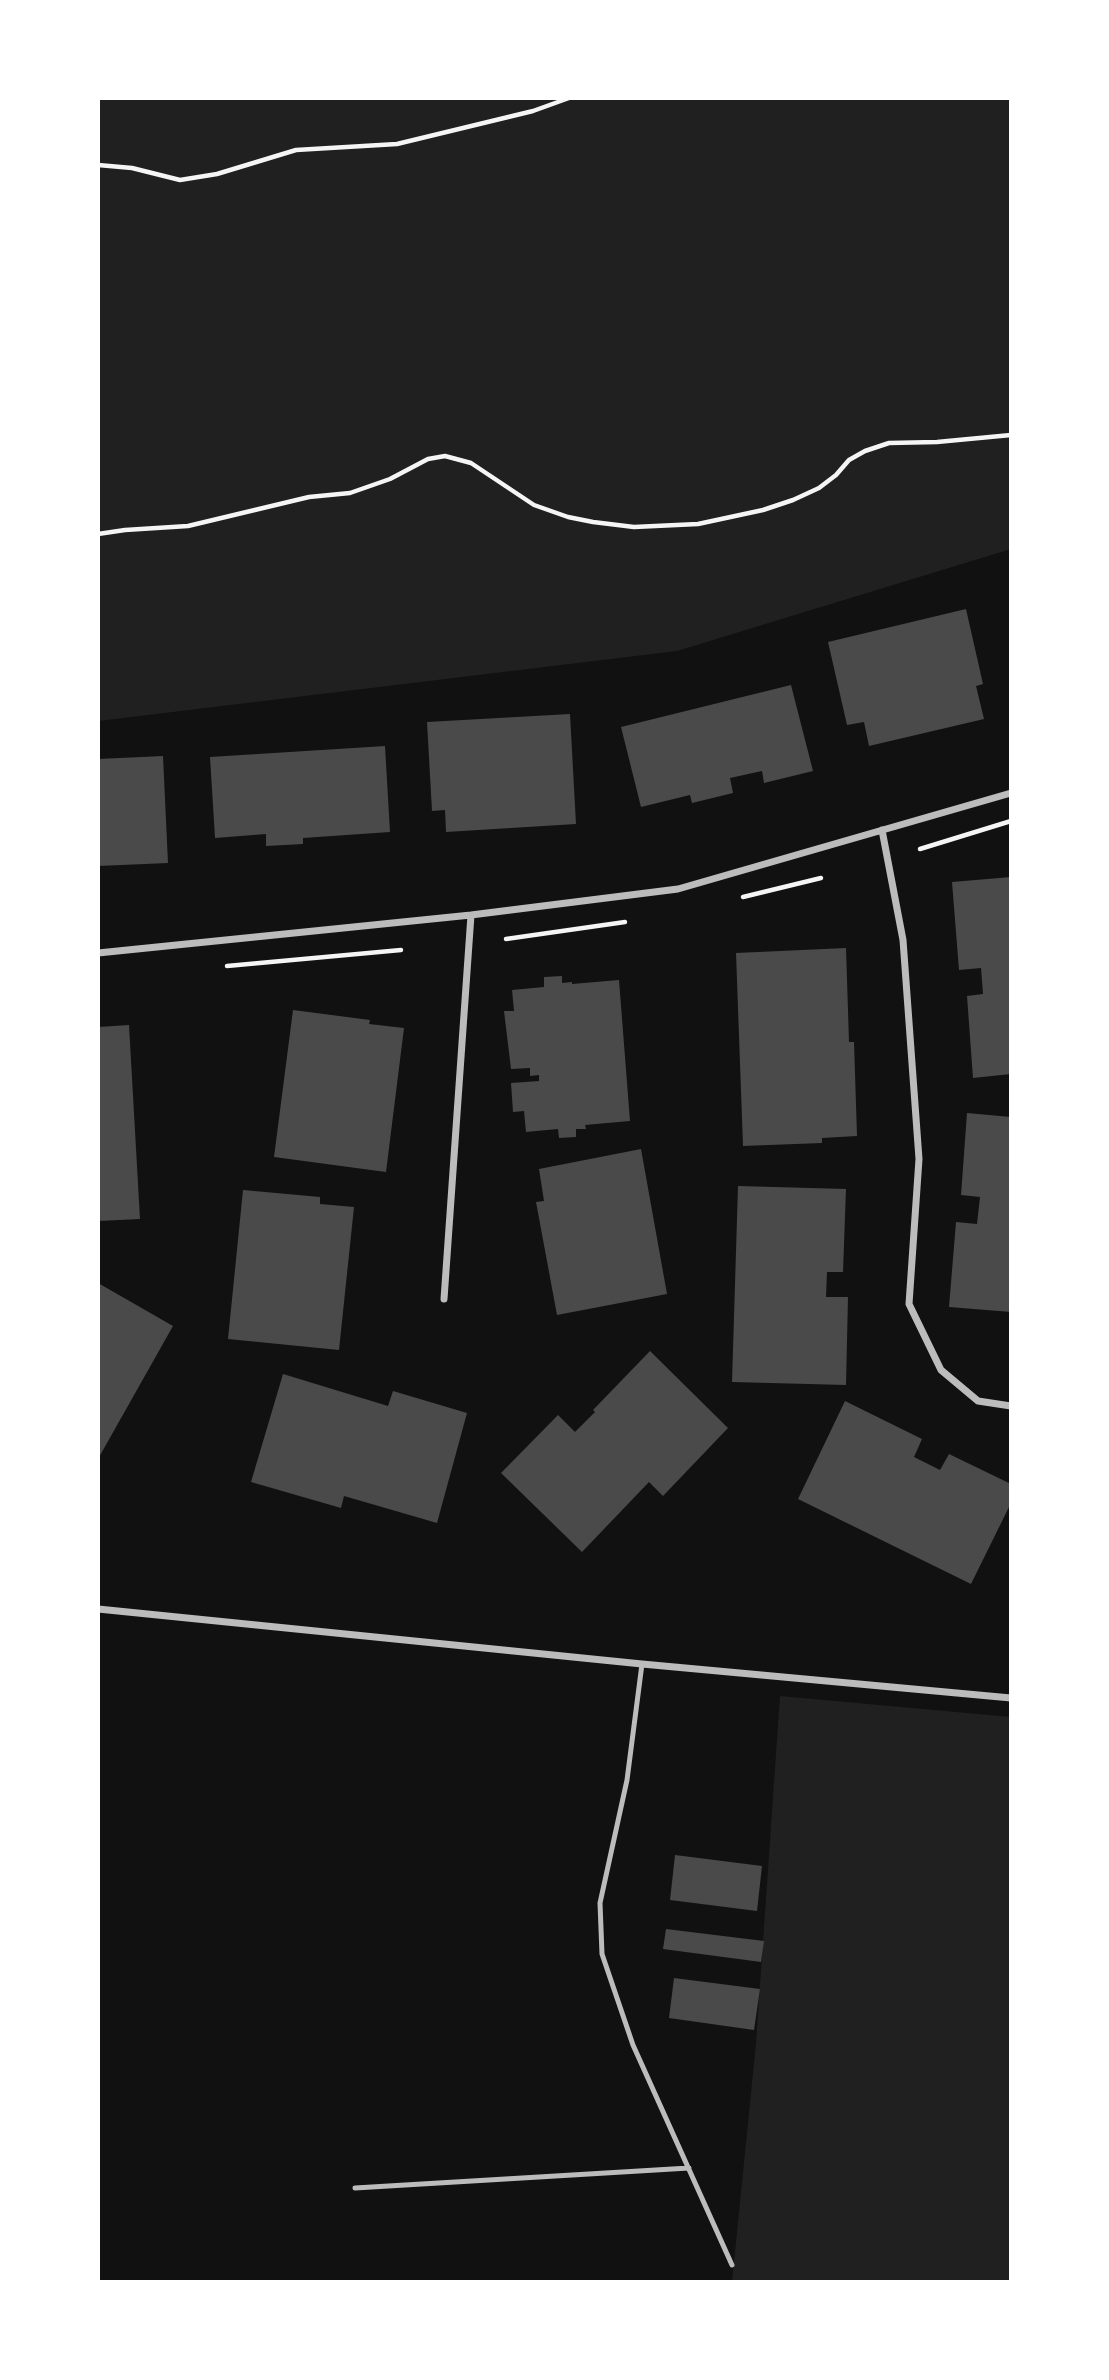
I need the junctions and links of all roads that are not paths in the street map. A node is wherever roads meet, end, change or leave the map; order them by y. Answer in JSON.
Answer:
{"nodes":[{"id":1,"x":1011,"y":793,"type":"edge"},
{"id":2,"x":882,"y":830,"type":"junction"},
{"id":3,"x":471,"y":915,"type":"junction"},
{"id":4,"x":98,"y":953,"type":"edge"},
{"id":5,"x":444,"y":1299,"type":"dead end"},
{"id":6,"x":1011,"y":1406,"type":"edge"},
{"id":7,"x":98,"y":1609,"type":"edge"},
{"id":8,"x":642,"y":1664,"type":"junction"},
{"id":9,"x":1011,"y":1698,"type":"edge"},
{"id":10,"x":689,"y":2168,"type":"junction"},
{"id":11,"x":355,"y":2188,"type":"dead end"},
{"id":12,"x":732,"y":2265,"type":"dead end"}],
"edges":[{"from":1,"to":2,"type":"street"},
{"from":2,"to":3,"type":"street"},
{"from":2,"to":6,"type":"street"},
{"from":3,"to":4,"type":"street"},
{"from":3,"to":5,"type":"street"},
{"from":7,"to":8,"type":"street"},
{"from":8,"to":9,"type":"street"},
{"from":8,"to":10,"type":"lane"},
{"from":10,"to":11,"type":"lane"},
{"from":10,"to":12,"type":"lane"}]}
